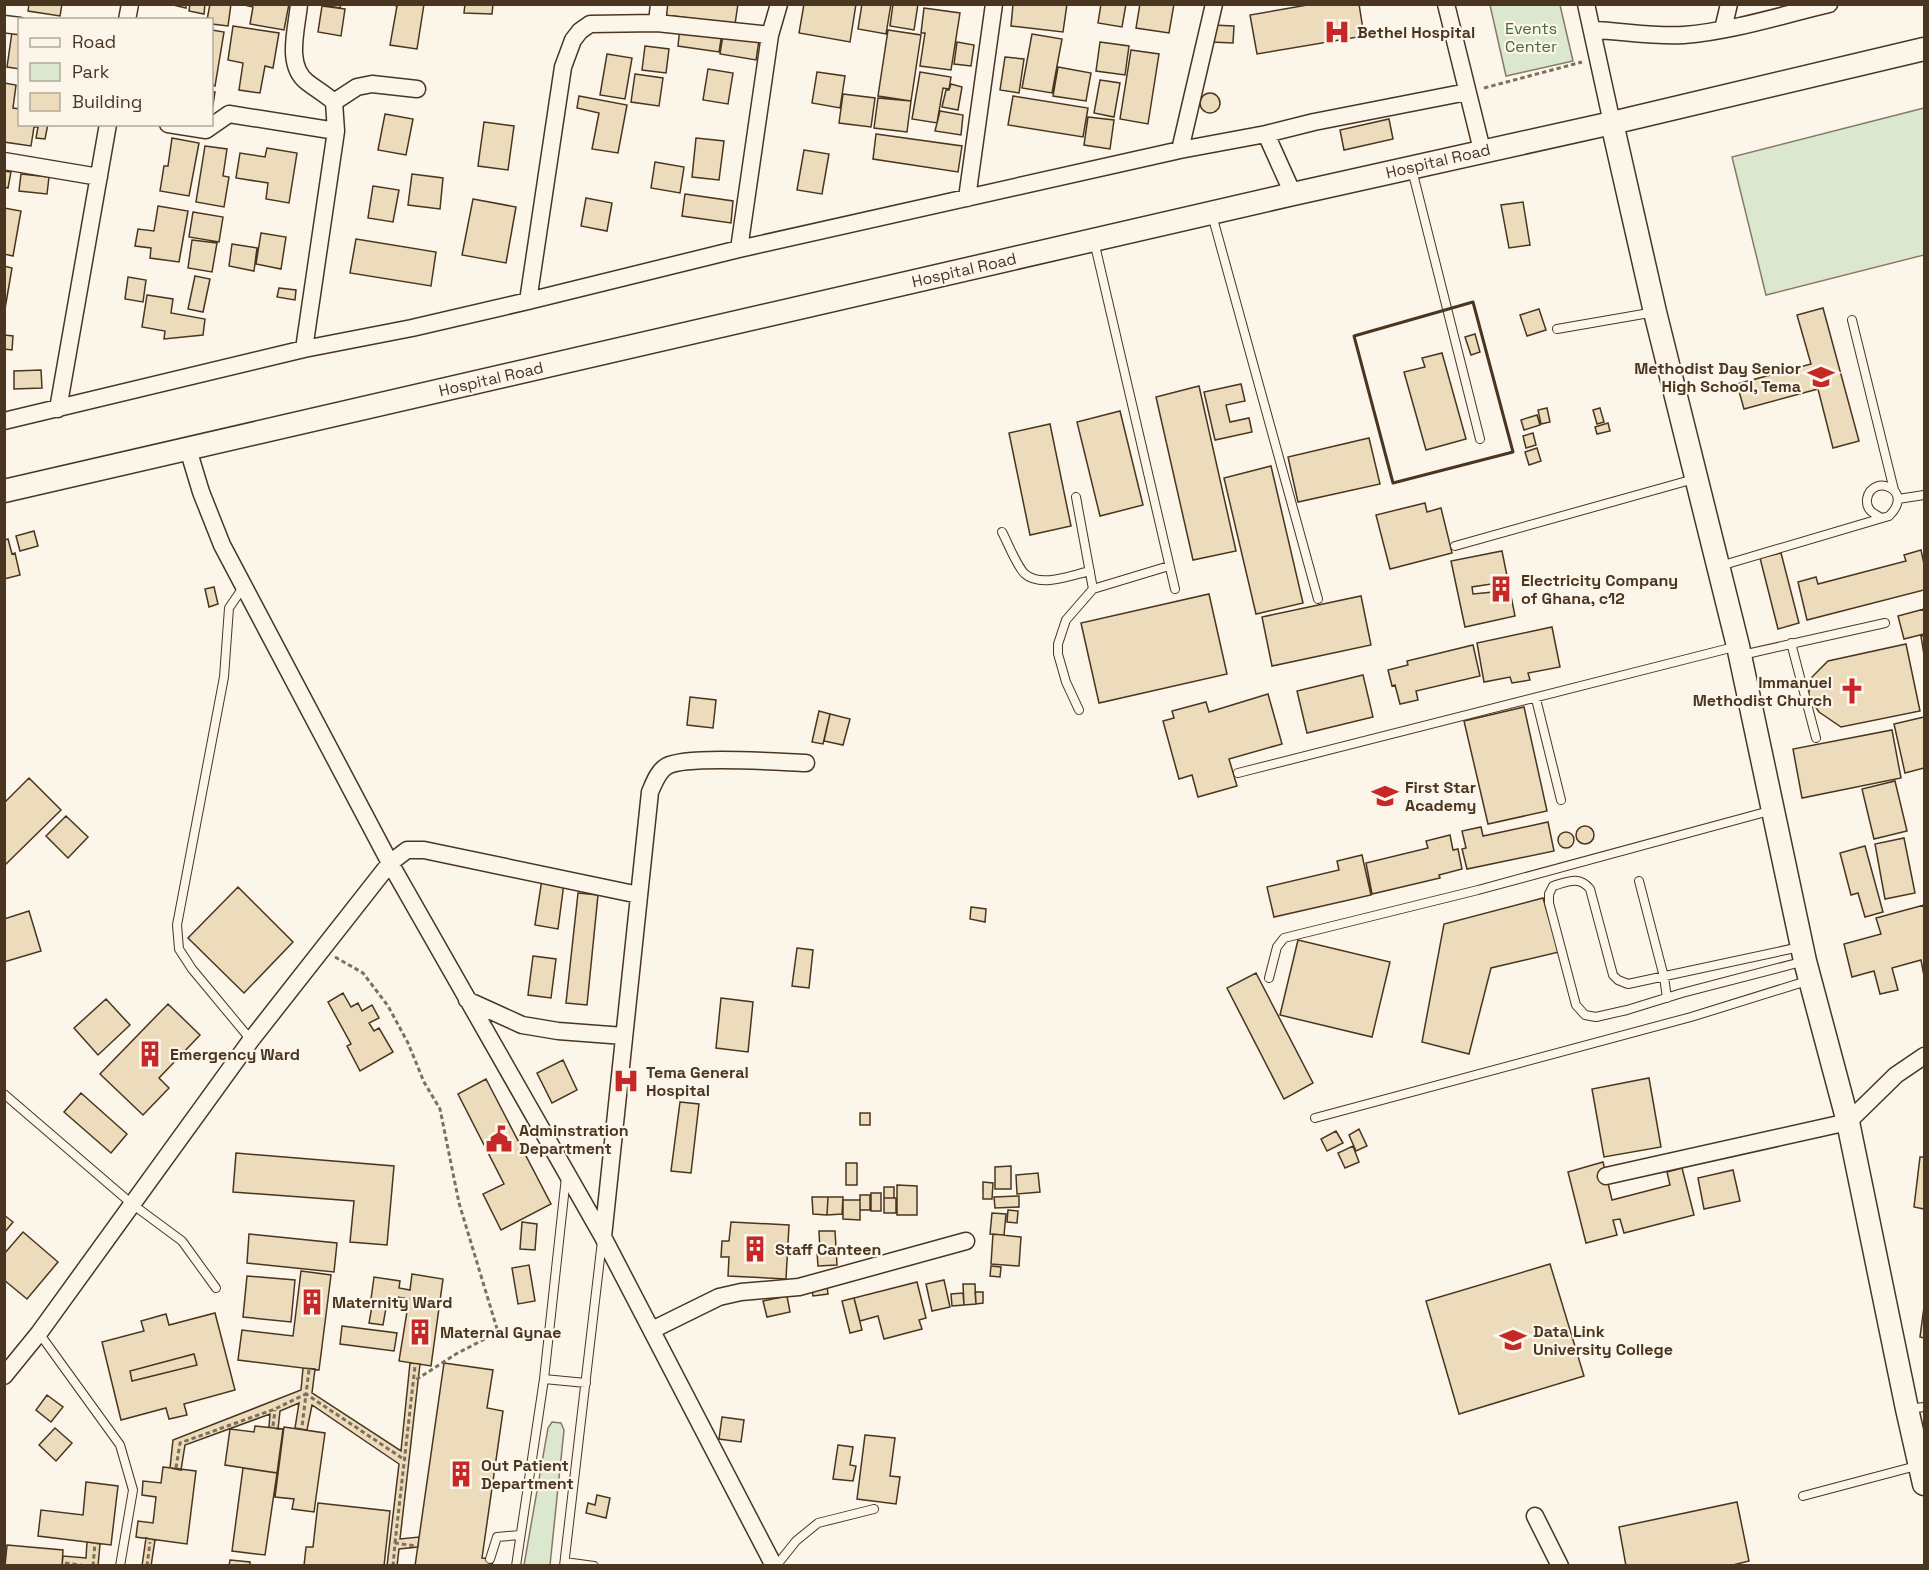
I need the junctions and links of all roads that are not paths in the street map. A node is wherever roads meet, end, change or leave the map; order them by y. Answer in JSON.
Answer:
{"nodes":[{"id":1,"x":299,"y":4,"type":"edge"},
{"id":2,"x":659,"y":4,"type":"edge"},
{"id":3,"x":779,"y":4,"type":"edge"},
{"id":4,"x":994,"y":4,"type":"edge"},
{"id":5,"x":1214,"y":4,"type":"edge"},
{"id":6,"x":1446,"y":4,"type":"edge"},
{"id":7,"x":1586,"y":4,"type":"edge"},
{"id":8,"x":1729,"y":4,"type":"edge"},
{"id":9,"x":1829,"y":4,"type":"edge"},
{"id":10,"x":657,"y":23,"type":"junction"},
{"id":11,"x":1723,"y":29,"type":"junction"},
{"id":12,"x":1592,"y":30,"type":"junction"},
{"id":13,"x":770,"y":35,"type":"junction"},
{"id":14,"x":1924,"y":49,"type":"edge"},
{"id":15,"x":417,"y":89,"type":"dead end"},
{"id":16,"x":1467,"y":92,"type":"junction"},
{"id":17,"x":334,"y":102,"type":"junction"},
{"id":18,"x":1612,"y":123,"type":"junction"},
{"id":19,"x":213,"y":125,"type":"edge"},
{"id":20,"x":108,"y":126,"type":"edge"},
{"id":21,"x":181,"y":126,"type":"edge"},
{"id":22,"x":212,"y":126,"type":"edge"},
{"id":23,"x":336,"y":132,"type":"junction"},
{"id":24,"x":1266,"y":134,"type":"junction"},
{"id":25,"x":1180,"y":150,"type":"junction"},
{"id":26,"x":1482,"y":150,"type":"junction"},
{"id":27,"x":4,"y":161,"type":"edge"},
{"id":28,"x":1411,"y":167,"type":"junction"},
{"id":29,"x":99,"y":177,"type":"junction"},
{"id":30,"x":1293,"y":194,"type":"junction"},
{"id":31,"x":967,"y":198,"type":"junction"},
{"id":32,"x":1211,"y":213,"type":"junction"},
{"id":33,"x":1094,"y":240,"type":"junction"},
{"id":34,"x":739,"y":249,"type":"junction"},
{"id":35,"x":528,"y":301,"type":"junction"},
{"id":36,"x":1655,"y":312,"type":"junction"},
{"id":37,"x":1852,"y":320,"type":"dead end"},
{"id":38,"x":1557,"y":329,"type":"dead end"},
{"id":39,"x":304,"y":350,"type":"junction"},
{"id":40,"x":58,"y":409,"type":"junction"},
{"id":41,"x":4,"y":422,"type":"edge"},
{"id":42,"x":1480,"y":439,"type":"dead end"},
{"id":43,"x":188,"y":449,"type":"junction"},
{"id":44,"x":1698,"y":478,"type":"junction"},
{"id":45,"x":1894,"y":490,"type":"junction"},
{"id":46,"x":4,"y":491,"type":"edge"},
{"id":47,"x":1924,"y":495,"type":"edge"},
{"id":48,"x":1076,"y":497,"type":"dead end"},
{"id":49,"x":1898,"y":499,"type":"junction"},
{"id":50,"x":1880,"y":517,"type":"junction"},
{"id":51,"x":1002,"y":532,"type":"dead end"},
{"id":52,"x":1455,"y":546,"type":"dead end"},
{"id":53,"x":1169,"y":566,"type":"junction"},
{"id":54,"x":1719,"y":566,"type":"junction"},
{"id":55,"x":1090,"y":571,"type":"junction"},
{"id":56,"x":244,"y":586,"type":"junction"},
{"id":57,"x":1093,"y":589,"type":"junction"},
{"id":58,"x":1174,"y":589,"type":"dead end"},
{"id":59,"x":1318,"y":600,"type":"dead end"},
{"id":60,"x":1885,"y":623,"type":"dead end"},
{"id":61,"x":1791,"y":643,"type":"junction"},
{"id":62,"x":1739,"y":651,"type":"junction"},
{"id":63,"x":1536,"y":699,"type":"junction"},
{"id":64,"x":1079,"y":710,"type":"dead end"},
{"id":65,"x":1816,"y":738,"type":"dead end"},
{"id":66,"x":806,"y":763,"type":"dead end"},
{"id":67,"x":1238,"y":773,"type":"dead end"},
{"id":68,"x":1561,"y":800,"type":"dead end"},
{"id":69,"x":1773,"y":810,"type":"junction"},
{"id":70,"x":390,"y":862,"type":"junction"},
{"id":71,"x":1639,"y":881,"type":"dead end"},
{"id":72,"x":639,"y":895,"type":"junction"},
{"id":73,"x":1806,"y":963,"type":"junction"},
{"id":74,"x":1664,"y":977,"type":"junction"},
{"id":75,"x":1269,"y":978,"type":"dead end"},
{"id":76,"x":1667,"y":998,"type":"junction"},
{"id":77,"x":467,"y":999,"type":"junction"},
{"id":78,"x":624,"y":1036,"type":"junction"},
{"id":79,"x":251,"y":1040,"type":"junction"},
{"id":80,"x":1924,"y":1056,"type":"edge"},
{"id":81,"x":4,"y":1094,"type":"edge"},
{"id":82,"x":1315,"y":1118,"type":"dead end"},
{"id":83,"x":1848,"y":1122,"type":"junction"},
{"id":84,"x":566,"y":1173,"type":"junction"},
{"id":85,"x":1606,"y":1176,"type":"dead end"},
{"id":86,"x":132,"y":1204,"type":"junction"},
{"id":87,"x":603,"y":1238,"type":"junction"},
{"id":88,"x":966,"y":1240,"type":"dead end"},
{"id":89,"x":216,"y":1288,"type":"dead end"},
{"id":90,"x":652,"y":1330,"type":"junction"},
{"id":91,"x":39,"y":1333,"type":"junction"},
{"id":92,"x":4,"y":1376,"type":"edge"},
{"id":93,"x":544,"y":1378,"type":"junction"},
{"id":94,"x":586,"y":1383,"type":"junction"},
{"id":95,"x":1916,"y":1408,"type":"edge"},
{"id":96,"x":1922,"y":1474,"type":"edge"},
{"id":97,"x":1803,"y":1496,"type":"dead end"},
{"id":98,"x":874,"y":1509,"type":"dead end"},
{"id":99,"x":1535,"y":1516,"type":"dead end"},
{"id":100,"x":520,"y":1535,"type":"junction"},
{"id":101,"x":490,"y":1559,"type":"dead end"},
{"id":102,"x":565,"y":1564,"type":"edge"},
{"id":103,"x":120,"y":1566,"type":"edge"},
{"id":104,"x":516,"y":1566,"type":"edge"},
{"id":105,"x":594,"y":1566,"type":"edge"},
{"id":106,"x":775,"y":1566,"type":"edge"},
{"id":107,"x":1560,"y":1566,"type":"edge"}],
"edges":[{"from":1,"to":17,"type":"street"},
{"from":2,"to":10,"type":"street"},
{"from":3,"to":13,"type":"street"},
{"from":4,"to":31,"type":"street"},
{"from":5,"to":25,"type":"street"},
{"from":6,"to":16,"type":"street"},
{"from":7,"to":12,"type":"street"},
{"from":8,"to":11,"type":"street"},
{"from":9,"to":11,"type":"street"},
{"from":10,"to":13,"type":"street"},
{"from":10,"to":35,"type":"street"},
{"from":11,"to":12,"type":"street"},
{"from":12,"to":18,"type":"street"},
{"from":13,"to":34,"type":"street"},
{"from":14,"to":18,"type":"main road","name":"Hospital Road"},
{"from":15,"to":17,"type":"street"},
{"from":16,"to":24,"type":"street"},
{"from":16,"to":26,"type":"street"},
{"from":17,"to":23,"type":"street"},
{"from":18,"to":26,"type":"main road","name":"Hospital Road"},
{"from":18,"to":36,"type":"main road"},
{"from":19,"to":23,"type":"street"},
{"from":20,"to":29,"type":"street"},
{"from":21,"to":22,"type":"street"},
{"from":23,"to":39,"type":"street"},
{"from":24,"to":25,"type":"street"},
{"from":24,"to":30,"type":"street"},
{"from":25,"to":31,"type":"street"},
{"from":26,"to":28,"type":"main road","name":"Hospital Road"},
{"from":27,"to":29,"type":"street"},
{"from":28,"to":30,"type":"main road","name":"Hospital Road"},
{"from":28,"to":42,"type":"lane"},
{"from":29,"to":40,"type":"street"},
{"from":30,"to":32,"type":"main road","name":"Hospital Road"},
{"from":31,"to":34,"type":"street"},
{"from":32,"to":33,"type":"main road","name":"Hospital Road"},
{"from":32,"to":59,"type":"lane"},
{"from":33,"to":43,"type":"main road","name":"Hospital Road"},
{"from":33,"to":53,"type":"lane"},
{"from":34,"to":35,"type":"street"},
{"from":35,"to":39,"type":"street"},
{"from":36,"to":38,"type":"lane"},
{"from":36,"to":44,"type":"main road"},
{"from":37,"to":45,"type":"lane"},
{"from":39,"to":40,"type":"street"},
{"from":40,"to":41,"type":"street"},
{"from":43,"to":46,"type":"main road","name":"Hospital Road"},
{"from":43,"to":56,"type":"street"},
{"from":44,"to":52,"type":"lane"},
{"from":44,"to":54,"type":"main road"},
{"from":45,"to":49,"type":"lane"},
{"from":45,"to":50,"type":"lane"},
{"from":47,"to":49,"type":"lane"},
{"from":48,"to":55,"type":"lane"},
{"from":49,"to":50,"type":"lane"},
{"from":50,"to":54,"type":"lane"},
{"from":51,"to":55,"type":"lane"},
{"from":53,"to":57,"type":"lane"},
{"from":53,"to":58,"type":"lane"},
{"from":54,"to":62,"type":"main road"},
{"from":55,"to":57,"type":"lane"},
{"from":56,"to":70,"type":"street"},
{"from":56,"to":79,"type":"lane"},
{"from":57,"to":64,"type":"lane"},
{"from":60,"to":61,"type":"lane"},
{"from":61,"to":62,"type":"lane"},
{"from":61,"to":65,"type":"lane"},
{"from":62,"to":63,"type":"lane"},
{"from":62,"to":69,"type":"main road"},
{"from":63,"to":67,"type":"lane"},
{"from":63,"to":68,"type":"lane"},
{"from":66,"to":72,"type":"street"},
{"from":69,"to":73,"type":"main road"},
{"from":69,"to":75,"type":"lane"},
{"from":70,"to":72,"type":"street"},
{"from":70,"to":77,"type":"street"},
{"from":70,"to":79,"type":"street"},
{"from":71,"to":74,"type":"lane"},
{"from":72,"to":78,"type":"street"},
{"from":73,"to":74,"type":"lane"},
{"from":73,"to":76,"type":"lane"},
{"from":73,"to":82,"type":"lane"},
{"from":73,"to":83,"type":"main road"},
{"from":74,"to":76,"type":"lane"},
{"from":74,"to":76,"type":"lane"},
{"from":77,"to":78,"type":"street"},
{"from":77,"to":84,"type":"street"},
{"from":78,"to":87,"type":"street"},
{"from":79,"to":86,"type":"street"},
{"from":80,"to":83,"type":"street"},
{"from":81,"to":86,"type":"lane"},
{"from":83,"to":85,"type":"street"},
{"from":83,"to":95,"type":"main road"},
{"from":84,"to":87,"type":"street"},
{"from":84,"to":93,"type":"lane"},
{"from":86,"to":89,"type":"lane"},
{"from":86,"to":91,"type":"street"},
{"from":87,"to":90,"type":"street"},
{"from":87,"to":94,"type":"lane"},
{"from":88,"to":90,"type":"street"},
{"from":90,"to":106,"type":"street"},
{"from":91,"to":92,"type":"street"},
{"from":91,"to":103,"type":"lane"},
{"from":93,"to":94,"type":"lane"},
{"from":93,"to":100,"type":"lane"},
{"from":94,"to":102,"type":"lane"},
{"from":95,"to":96,"type":"main road"},
{"from":96,"to":97,"type":"lane"},
{"from":98,"to":106,"type":"lane"},
{"from":99,"to":107,"type":"street"},
{"from":100,"to":101,"type":"lane"},
{"from":100,"to":104,"type":"lane"},
{"from":102,"to":105,"type":"lane"}]}
